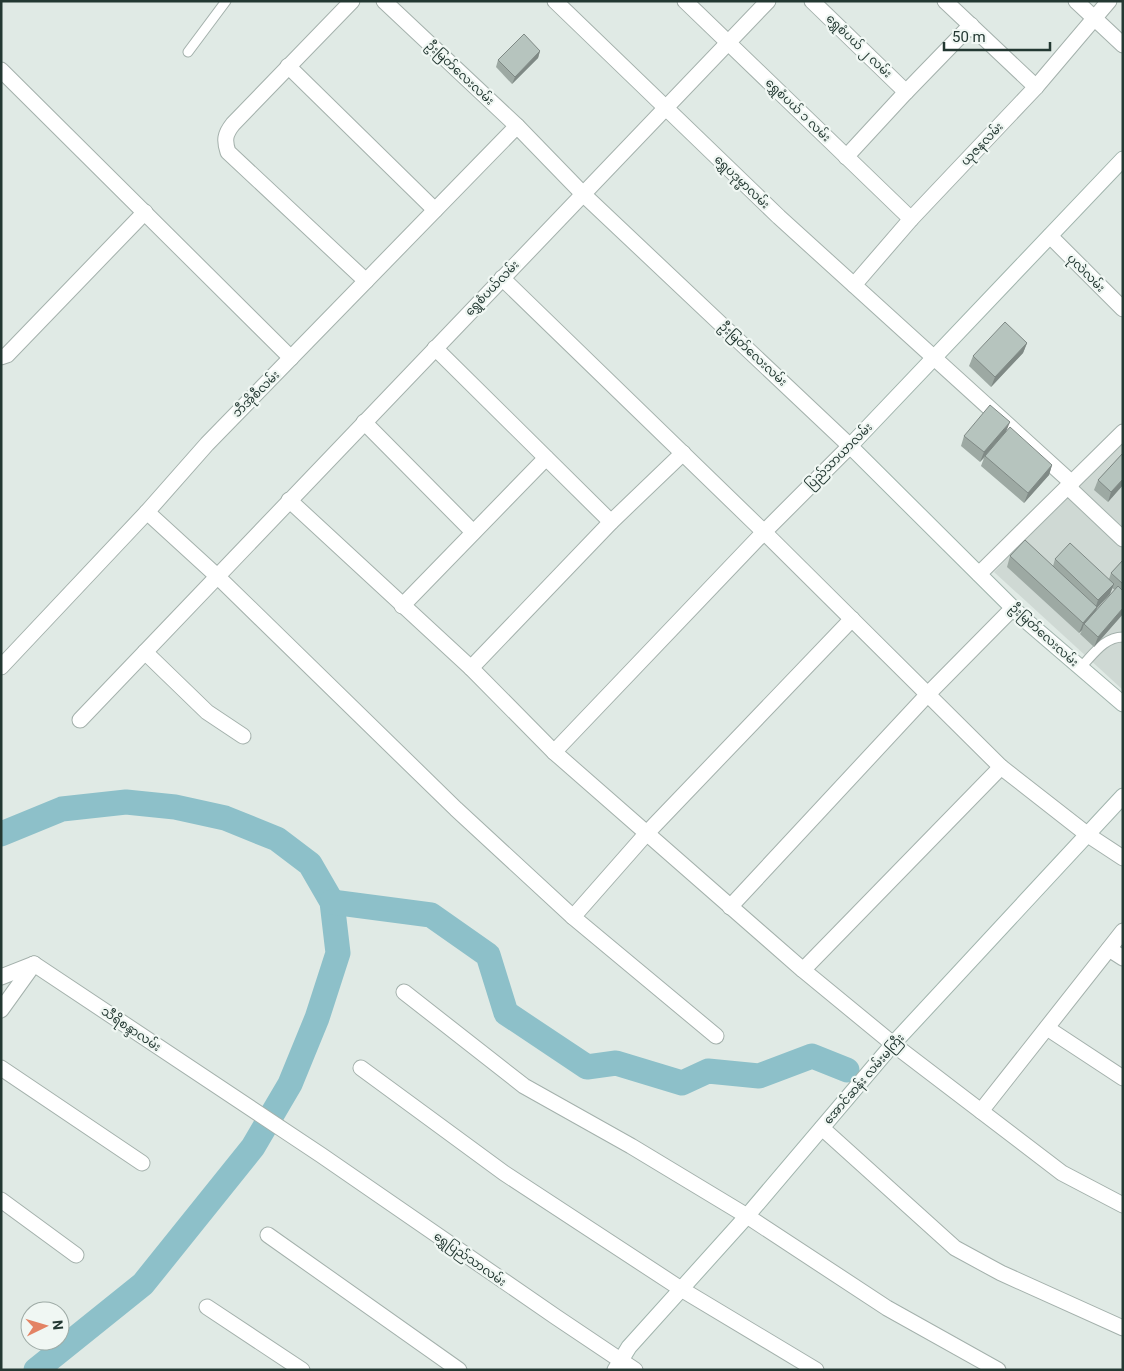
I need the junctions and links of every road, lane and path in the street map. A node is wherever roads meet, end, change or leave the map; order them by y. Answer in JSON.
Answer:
{"nodes":[{"id":1,"x":226,"y":1,"type":"edge"},
{"id":2,"x":352,"y":1,"type":"edge"},
{"id":3,"x":384,"y":1,"type":"edge"},
{"id":4,"x":555,"y":1,"type":"edge"},
{"id":5,"x":685,"y":1,"type":"edge"},
{"id":6,"x":768,"y":1,"type":"edge"},
{"id":7,"x":812,"y":1,"type":"edge"},
{"id":8,"x":945,"y":1,"type":"edge"},
{"id":9,"x":1076,"y":1,"type":"edge"},
{"id":10,"x":1109,"y":1,"type":"edge"},
{"id":11,"x":1094,"y":18,"type":"junction"},
{"id":12,"x":971,"y":25,"type":"junction"},
{"id":13,"x":727,"y":42,"type":"junction"},
{"id":14,"x":1123,"y":46,"type":"edge"},
{"id":15,"x":188,"y":52,"type":"dead end"},
{"id":16,"x":288,"y":66,"type":"junction"},
{"id":17,"x":1,"y":70,"type":"edge"},
{"id":18,"x":1036,"y":87,"type":"junction"},
{"id":19,"x":906,"y":92,"type":"junction"},
{"id":20,"x":666,"y":108,"type":"junction"},
{"id":21,"x":517,"y":126,"type":"junction"},
{"id":22,"x":846,"y":157,"type":"junction"},
{"id":23,"x":1121,"y":166,"type":"edge"},
{"id":24,"x":583,"y":194,"type":"junction"},
{"id":25,"x":435,"y":210,"type":"junction"},
{"id":26,"x":145,"y":212,"type":"junction"},
{"id":27,"x":911,"y":219,"type":"junction"},
{"id":28,"x":1050,"y":236,"type":"junction"},
{"id":29,"x":502,"y":278,"type":"junction"},
{"id":30,"x":366,"y":281,"type":"junction"},
{"id":31,"x":854,"y":285,"type":"junction"},
{"id":32,"x":1123,"y":310,"type":"edge"},
{"id":33,"x":435,"y":348,"type":"junction"},
{"id":34,"x":1,"y":357,"type":"edge"},
{"id":35,"x":291,"y":358,"type":"junction"},
{"id":36,"x":934,"y":358,"type":"junction"},
{"id":37,"x":364,"y":422,"type":"junction"},
{"id":38,"x":1123,"y":432,"type":"edge"},
{"id":39,"x":850,"y":446,"type":"junction"},
{"id":40,"x":683,"y":453,"type":"junction"},
{"id":41,"x":546,"y":458,"type":"junction"},
{"id":42,"x":1070,"y":485,"type":"junction"},
{"id":43,"x":289,"y":500,"type":"junction"},
{"id":44,"x":147,"y":512,"type":"junction"},
{"id":45,"x":610,"y":522,"type":"junction"},
{"id":46,"x":473,"y":532,"type":"junction"},
{"id":47,"x":764,"y":532,"type":"junction"},
{"id":48,"x":1123,"y":539,"type":"edge"},
{"id":49,"x":979,"y":574,"type":"junction"},
{"id":50,"x":216,"y":576,"type":"junction"},
{"id":51,"x":402,"y":606,"type":"junction"},
{"id":52,"x":1013,"y":608,"type":"junction"},
{"id":53,"x":852,"y":619,"type":"junction"},
{"id":54,"x":1123,"y":637,"type":"edge"},
{"id":55,"x":146,"y":652,"type":"junction"},
{"id":56,"x":1,"y":667,"type":"edge"},
{"id":57,"x":470,"y":668,"type":"junction"},
{"id":58,"x":1080,"y":668,"type":"junction"},
{"id":59,"x":928,"y":694,"type":"junction"},
{"id":60,"x":1123,"y":704,"type":"edge"},
{"id":61,"x":80,"y":720,"type":"dead end"},
{"id":62,"x":244,"y":736,"type":"dead end"},
{"id":63,"x":554,"y":752,"type":"junction"},
{"id":64,"x":1001,"y":767,"type":"junction"},
{"id":65,"x":1123,"y":796,"type":"edge"},
{"id":66,"x":646,"y":834,"type":"junction"},
{"id":67,"x":1088,"y":835,"type":"junction"},
{"id":68,"x":1123,"y":858,"type":"edge"},
{"id":69,"x":730,"y":906,"type":"junction"},
{"id":70,"x":573,"y":917,"type":"junction"},
{"id":71,"x":1123,"y":931,"type":"edge"},
{"id":72,"x":1109,"y":949,"type":"junction"},
{"id":73,"x":1123,"y":958,"type":"edge"},
{"id":74,"x":34,"y":964,"type":"junction"},
{"id":75,"x":803,"y":970,"type":"junction"},
{"id":76,"x":1,"y":977,"type":"edge"},
{"id":77,"x":404,"y":992,"type":"dead end"},
{"id":78,"x":1,"y":1010,"type":"edge"},
{"id":79,"x":1047,"y":1028,"type":"junction"},
{"id":80,"x":716,"y":1036,"type":"dead end"},
{"id":81,"x":894,"y":1044,"type":"junction"},
{"id":82,"x":1,"y":1068,"type":"edge"},
{"id":83,"x":361,"y":1068,"type":"dead end"},
{"id":84,"x":1123,"y":1078,"type":"edge"},
{"id":85,"x":981,"y":1111,"type":"junction"},
{"id":86,"x":822,"y":1128,"type":"junction"},
{"id":87,"x":321,"y":1156,"type":"joint"},
{"id":88,"x":142,"y":1163,"type":"dead end"},
{"id":89,"x":1,"y":1200,"type":"edge"},
{"id":90,"x":1123,"y":1205,"type":"edge"},
{"id":91,"x":747,"y":1216,"type":"junction"},
{"id":92,"x":268,"y":1235,"type":"dead end"},
{"id":93,"x":76,"y":1255,"type":"dead end"},
{"id":94,"x":681,"y":1289,"type":"junction"},
{"id":95,"x":208,"y":1307,"type":"dead end"},
{"id":96,"x":1123,"y":1328,"type":"edge"},
{"id":97,"x":618,"y":1365,"type":"edge"},
{"id":98,"x":302,"y":1370,"type":"edge"},
{"id":99,"x":459,"y":1370,"type":"edge"},
{"id":100,"x":635,"y":1370,"type":"edge"},
{"id":101,"x":816,"y":1370,"type":"edge"},
{"id":102,"x":998,"y":1370,"type":"edge"}],
"edges":[{"from":1,"to":15,"type":"lane"},
{"from":2,"to":16,"type":"street"},
{"from":3,"to":21,"type":"street","name":"ဦးမြတ်လေးလမ်း"},
{"from":4,"to":20,"type":"street","name":"ရွှေပဒုမ္မာလမ်း"},
{"from":5,"to":13,"type":"street","name":"ရွှေစံပယ် ၁ လမ်း"},
{"from":6,"to":13,"type":"street","name":"ရွှေစံပယ်လမ်း"},
{"from":7,"to":19,"type":"street","name":"ရွှေစံပယ် ၂ လမ်း"},
{"from":8,"to":12,"type":"street"},
{"from":9,"to":11,"type":"street"},
{"from":10,"to":11,"type":"street","name":"ယုဇနလမ်း"},
{"from":11,"to":14,"type":"street"},
{"from":11,"to":18,"type":"street","name":"ယုဇနလမ်း"},
{"from":12,"to":18,"type":"street"},
{"from":12,"to":19,"type":"street"},
{"from":13,"to":20,"type":"street","name":"ရွှေစံပယ်လမ်း"},
{"from":13,"to":22,"type":"street","name":"ရွှေစံပယ် ၁ လမ်း"},
{"from":16,"to":25,"type":"street"},
{"from":16,"to":30,"type":"street"},
{"from":17,"to":26,"type":"street"},
{"from":18,"to":27,"type":"street","name":"ယုဇနလမ်း"},
{"from":19,"to":22,"type":"street"},
{"from":20,"to":24,"type":"street","name":"ရွှေစံပယ်လမ်း"},
{"from":20,"to":31,"type":"street","name":"ရွှေပဒုမ္မာလမ်း"},
{"from":21,"to":24,"type":"street","name":"ဦးမြတ်လေးလမ်း"},
{"from":21,"to":25,"type":"street","name":"ဘီအိုစီလမ်း"},
{"from":22,"to":27,"type":"street","name":"ရွှေစံပယ် ၁ လမ်း"},
{"from":23,"to":28,"type":"street","name":"ပြည်သာယာလမ်း"},
{"from":24,"to":29,"type":"street","name":"ရွှေစံပယ်လမ်း"},
{"from":24,"to":39,"type":"street","name":"ဦးမြတ်လေးလမ်း"},
{"from":25,"to":30,"type":"street","name":"ဘီအိုစီလမ်း"},
{"from":26,"to":34,"type":"street"},
{"from":26,"to":35,"type":"street"},
{"from":27,"to":31,"type":"street","name":"ယုဇနလမ်း"},
{"from":28,"to":32,"type":"street","name":"ပုလဲလမ်း"},
{"from":28,"to":36,"type":"street","name":"ပြည်သာယာလမ်း"},
{"from":29,"to":33,"type":"street","name":"ရွှေစံပယ်လမ်း"},
{"from":29,"to":40,"type":"street"},
{"from":30,"to":35,"type":"street","name":"ဘီအိုစီလမ်း"},
{"from":31,"to":36,"type":"street","name":"ရွှေပဒုမ္မာလမ်း"},
{"from":33,"to":37,"type":"street","name":"ရွှေစံပယ်လမ်း"},
{"from":33,"to":41,"type":"street"},
{"from":35,"to":44,"type":"street","name":"ဘီအိုစီလမ်း"},
{"from":36,"to":39,"type":"street","name":"ပြည်သာယာလမ်း"},
{"from":36,"to":42,"type":"street","name":"ရွှေပဒုမ္မာလမ်း"},
{"from":37,"to":43,"type":"street","name":"ရွှေစံပယ်လမ်း"},
{"from":37,"to":46,"type":"street"},
{"from":38,"to":42,"type":"street"},
{"from":39,"to":47,"type":"street","name":"ပြည်သာယာလမ်း"},
{"from":39,"to":49,"type":"street","name":"ဦးမြတ်လေးလမ်း"},
{"from":40,"to":45,"type":"street"},
{"from":40,"to":47,"type":"street"},
{"from":41,"to":45,"type":"street"},
{"from":41,"to":46,"type":"street"},
{"from":42,"to":48,"type":"street","name":"ရွှေပဒုမ္မာလမ်း"},
{"from":42,"to":49,"type":"street"},
{"from":43,"to":50,"type":"street","name":"ရွှေစံပယ်လမ်း"},
{"from":43,"to":51,"type":"street"},
{"from":44,"to":50,"type":"street"},
{"from":44,"to":56,"type":"street","name":"ဘီအိုစီလမ်း"},
{"from":45,"to":57,"type":"street"},
{"from":46,"to":51,"type":"street"},
{"from":47,"to":53,"type":"street"},
{"from":47,"to":63,"type":"street","name":"ပြည်သာယာလမ်း"},
{"from":49,"to":52,"type":"street","name":"ဦးမြတ်လေးလမ်း"},
{"from":50,"to":55,"type":"street","name":"ရွှေစံပယ်လမ်း"},
{"from":50,"to":70,"type":"street"},
{"from":51,"to":57,"type":"street"},
{"from":52,"to":58,"type":"street","name":"ဦးမြတ်လေးလမ်း"},
{"from":52,"to":59,"type":"street"},
{"from":53,"to":59,"type":"street"},
{"from":53,"to":66,"type":"street"},
{"from":54,"to":58,"type":"lane"},
{"from":55,"to":61,"type":"street","name":"ရွှေစံပယ်လမ်း"},
{"from":55,"to":62,"type":"street"},
{"from":57,"to":63,"type":"street"},
{"from":58,"to":60,"type":"street","name":"ဦးမြတ်လေးလမ်း"},
{"from":59,"to":64,"type":"street"},
{"from":59,"to":69,"type":"street"},
{"from":63,"to":66,"type":"street"},
{"from":64,"to":67,"type":"street"},
{"from":64,"to":75,"type":"street"},
{"from":65,"to":67,"type":"street","name":"အောင်ဆန်း လမ်းမကြီး"},
{"from":66,"to":69,"type":"street"},
{"from":66,"to":70,"type":"street"},
{"from":67,"to":68,"type":"street"},
{"from":67,"to":81,"type":"street","name":"အောင်ဆန်း လမ်းမကြီး"},
{"from":69,"to":75,"type":"street"},
{"from":70,"to":80,"type":"street"},
{"from":71,"to":72,"type":"street"},
{"from":72,"to":73,"type":"street"},
{"from":72,"to":79,"type":"street"},
{"from":74,"to":76,"type":"street"},
{"from":74,"to":78,"type":"street"},
{"from":74,"to":87,"type":"street","name":"သီရိစန္ဒာလမ်း"},
{"from":75,"to":81,"type":"street"},
{"from":77,"to":91,"type":"street"},
{"from":79,"to":84,"type":"street"},
{"from":79,"to":85,"type":"street"},
{"from":81,"to":85,"type":"street"},
{"from":81,"to":86,"type":"street","name":"အောင်ဆန်း လမ်းမကြီး"},
{"from":82,"to":88,"type":"street"},
{"from":83,"to":94,"type":"street"},
{"from":85,"to":90,"type":"street"},
{"from":86,"to":91,"type":"street","name":"အောင်ဆန်း လမ်းမကြီး"},
{"from":86,"to":96,"type":"street"},
{"from":87,"to":97,"type":"street","name":"ရွှေပြည်သာလမ်း"},
{"from":89,"to":93,"type":"street"},
{"from":91,"to":94,"type":"street","name":"အောင်ဆန်း လမ်းမကြီး"},
{"from":91,"to":102,"type":"street"},
{"from":92,"to":99,"type":"street"},
{"from":94,"to":97,"type":"street","name":"အောင်ဆန်း လမ်းမကြီး"},
{"from":94,"to":101,"type":"street"},
{"from":95,"to":98,"type":"street"},
{"from":97,"to":100,"type":"street","name":"ရွှေပြည်သာလမ်း"}]}
